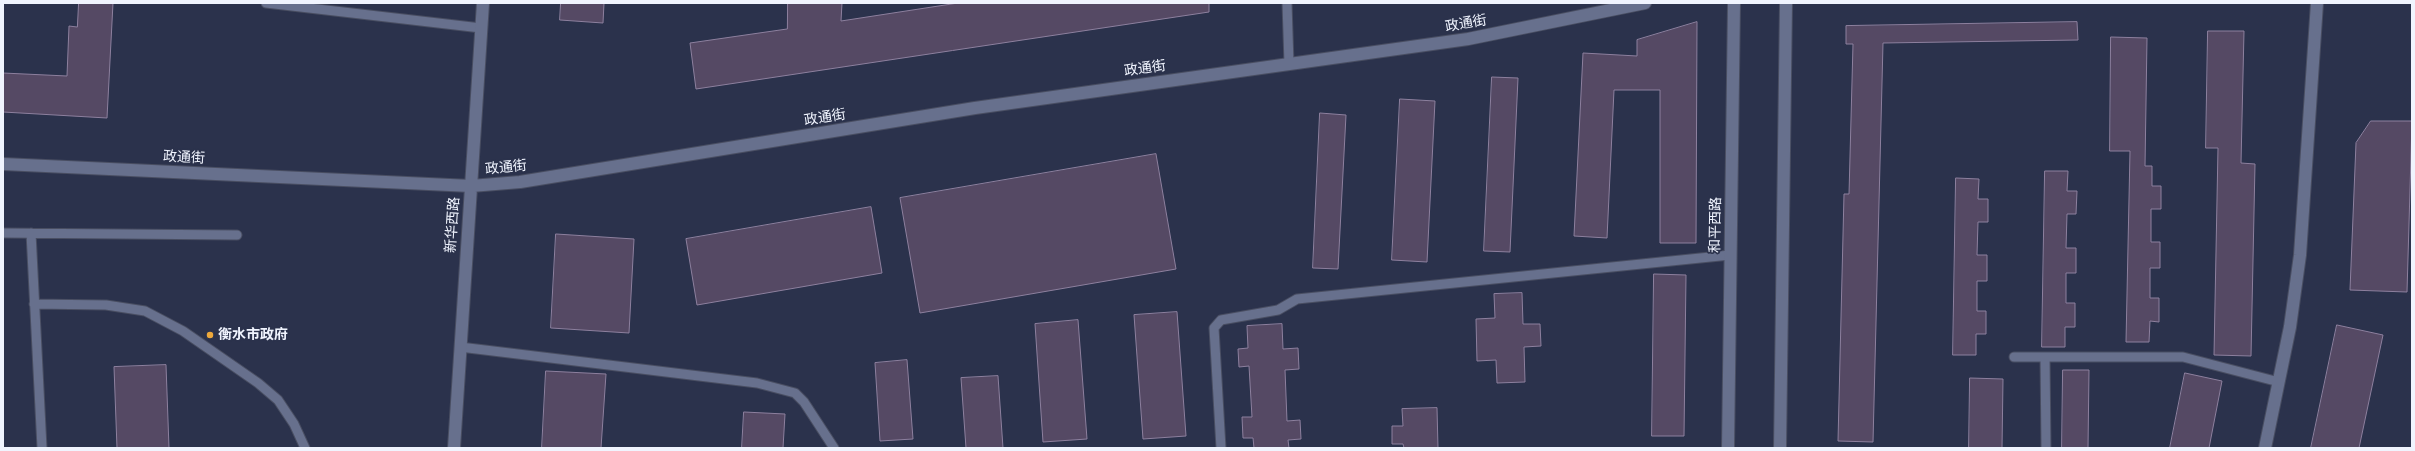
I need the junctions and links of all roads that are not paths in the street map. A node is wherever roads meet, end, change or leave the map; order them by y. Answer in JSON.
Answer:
{"nodes":[{"id":1,"x":266,"y":3,"type":"edge"},
{"id":2,"x":483,"y":3,"type":"edge"},
{"id":3,"x":1287,"y":3,"type":"edge"},
{"id":4,"x":1645,"y":3,"type":"edge"},
{"id":5,"x":1734,"y":3,"type":"edge"},
{"id":6,"x":1786,"y":3,"type":"edge"},
{"id":7,"x":2317,"y":3,"type":"edge"},
{"id":8,"x":481,"y":28,"type":"junction"},
{"id":9,"x":1289,"y":64,"type":"junction"},
{"id":10,"x":3,"y":164,"type":"edge"},
{"id":11,"x":471,"y":186,"type":"junction"},
{"id":12,"x":3,"y":233,"type":"edge"},
{"id":13,"x":31,"y":233,"type":"junction"},
{"id":14,"x":237,"y":235,"type":"dead end"},
{"id":15,"x":1730,"y":255,"type":"junction"},
{"id":16,"x":34,"y":304,"type":"junction"},
{"id":17,"x":460,"y":347,"type":"junction"},
{"id":18,"x":2014,"y":357,"type":"dead end"},
{"id":19,"x":2045,"y":357,"type":"junction"},
{"id":20,"x":2279,"y":382,"type":"junction"},
{"id":21,"x":42,"y":448,"type":"edge"},
{"id":22,"x":305,"y":448,"type":"edge"},
{"id":23,"x":454,"y":448,"type":"edge"},
{"id":24,"x":834,"y":448,"type":"edge"},
{"id":25,"x":1221,"y":448,"type":"edge"},
{"id":26,"x":1728,"y":448,"type":"edge"},
{"id":27,"x":1780,"y":448,"type":"edge"},
{"id":28,"x":2046,"y":448,"type":"edge"},
{"id":29,"x":2265,"y":448,"type":"edge"}],
"edges":[{"from":1,"to":8,"type":"lane"},
{"from":2,"to":8,"type":"street","name":"新华西路"},
{"from":3,"to":9,"type":"lane"},
{"from":4,"to":9,"type":"street","name":"政通街"},
{"from":5,"to":15,"type":"street","name":"和平西路"},
{"from":6,"to":27,"type":"street"},
{"from":7,"to":20,"type":"street"},
{"from":8,"to":11,"type":"street","name":"新华西路"},
{"from":9,"to":11,"type":"street","name":"政通街"},
{"from":10,"to":11,"type":"street","name":"政通街"},
{"from":11,"to":17,"type":"street","name":"新华西路"},
{"from":12,"to":13,"type":"lane"},
{"from":13,"to":14,"type":"lane"},
{"from":13,"to":16,"type":"lane"},
{"from":15,"to":25,"type":"lane"},
{"from":15,"to":26,"type":"street","name":"和平西路"},
{"from":16,"to":21,"type":"lane"},
{"from":16,"to":22,"type":"lane"},
{"from":17,"to":23,"type":"street","name":"新华西路"},
{"from":17,"to":24,"type":"lane"},
{"from":18,"to":19,"type":"lane"},
{"from":19,"to":20,"type":"lane"},
{"from":19,"to":28,"type":"lane"},
{"from":20,"to":29,"type":"street"}]}
